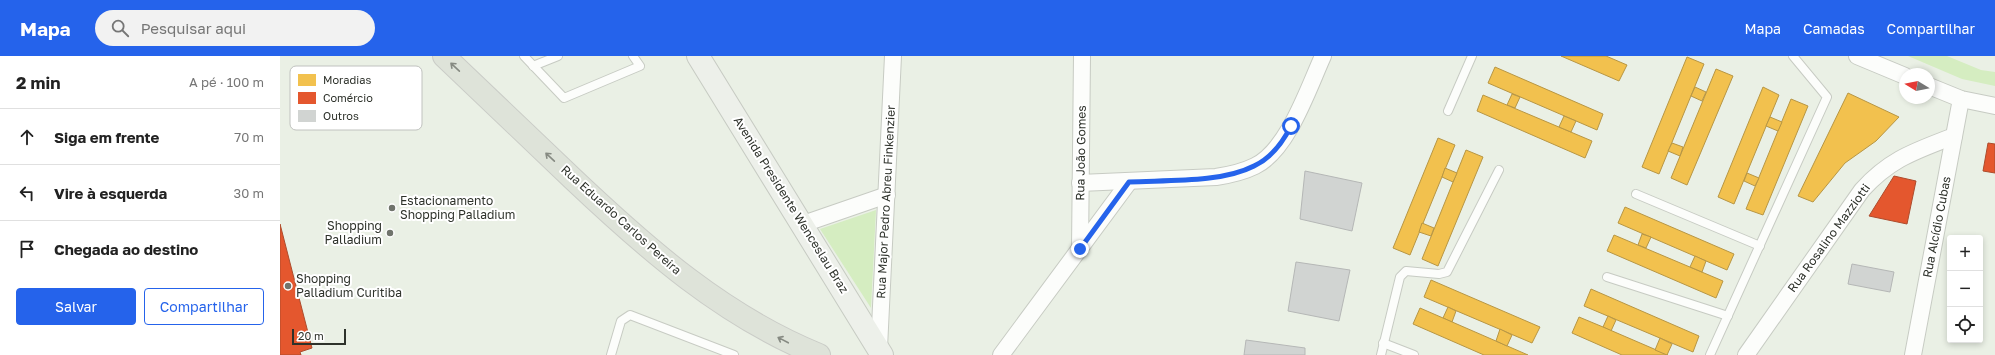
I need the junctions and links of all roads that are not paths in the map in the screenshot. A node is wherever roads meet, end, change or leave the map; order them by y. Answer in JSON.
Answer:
{"nodes":[{"id":1,"x":444,"y":56,"type":"edge"},
{"id":2,"x":524,"y":56,"type":"edge"},
{"id":3,"x":558,"y":56,"type":"edge"},
{"id":4,"x":634,"y":56,"type":"edge"},
{"id":5,"x":698,"y":56,"type":"edge"},
{"id":6,"x":893,"y":56,"type":"edge"},
{"id":7,"x":1082,"y":56,"type":"edge"},
{"id":8,"x":1323,"y":56,"type":"edge"},
{"id":9,"x":1472,"y":56,"type":"edge"},
{"id":10,"x":1793,"y":56,"type":"edge"},
{"id":11,"x":1857,"y":56,"type":"edge"},
{"id":12,"x":533,"y":66,"type":"junction"},
{"id":13,"x":1899,"y":74,"type":"edge"},
{"id":14,"x":1935,"y":89,"type":"edge"},
{"id":15,"x":1961,"y":100,"type":"junction"},
{"id":16,"x":1995,"y":106,"type":"edge"},
{"id":17,"x":1448,"y":111,"type":"dead end"},
{"id":18,"x":1954,"y":136,"type":"junction"},
{"id":19,"x":1499,"y":170,"type":"dead end"},
{"id":20,"x":1129,"y":182,"type":"junction"},
{"id":21,"x":1080,"y":184,"type":"junction"},
{"id":22,"x":1636,"y":194,"type":"dead end"},
{"id":23,"x":887,"y":195,"type":"junction"},
{"id":24,"x":803,"y":224,"type":"junction"},
{"id":25,"x":1760,"y":246,"type":"junction"},
{"id":26,"x":1080,"y":249,"type":"junction"},
{"id":27,"x":1607,"y":277,"type":"dead end"},
{"id":28,"x":1728,"y":316,"type":"junction"},
{"id":29,"x":1384,"y":343,"type":"junction"},
{"id":30,"x":880,"y":352,"type":"edge"},
{"id":31,"x":611,"y":355,"type":"edge"},
{"id":32,"x":734,"y":355,"type":"edge"},
{"id":33,"x":819,"y":355,"type":"edge"},
{"id":34,"x":1001,"y":355,"type":"edge"},
{"id":35,"x":1381,"y":355,"type":"edge"},
{"id":36,"x":1414,"y":355,"type":"edge"},
{"id":37,"x":1710,"y":355,"type":"edge"},
{"id":38,"x":1746,"y":355,"type":"edge"},
{"id":39,"x":1913,"y":355,"type":"edge"}],
"edges":[{"from":33,"to":1,"type":"main road","name":"Rua Eduardo Carlos Pereira","one_way":true},
{"from":2,"to":12,"type":"lane"},
{"from":3,"to":12,"type":"lane"},
{"from":4,"to":12,"type":"lane"},
{"from":5,"to":24,"type":"street","name":"Avenida Presidente Wenceslau Braz"},
{"from":6,"to":23,"type":"street","name":"Rua Major Pedro Abreu Finkenzier"},
{"from":7,"to":21,"type":"street","name":"Rua João Gomes"},
{"from":8,"to":20,"type":"street"},
{"from":9,"to":17,"type":"lane"},
{"from":10,"to":25,"type":"lane"},
{"from":11,"to":13,"type":"street"},
{"from":14,"to":15,"type":"street"},
{"from":15,"to":16,"type":"street"},
{"from":15,"to":18,"type":"street","name":"Rua Alcídio Cubas"},
{"from":18,"to":38,"type":"street","name":"Rua Rosalino Mazziotti"},
{"from":18,"to":39,"type":"street","name":"Rua Alcídio Cubas"},
{"from":19,"to":29,"type":"lane"},
{"from":20,"to":21,"type":"street"},
{"from":20,"to":26,"type":"street"},
{"from":21,"to":26,"type":"street","name":"Rua João Gomes"},
{"from":22,"to":25,"type":"lane"},
{"from":23,"to":24,"type":"street"},
{"from":23,"to":30,"type":"street","name":"Rua Major Pedro Abreu Finkenzier"},
{"from":24,"to":30,"type":"street","name":"Avenida Presidente Wenceslau Braz"},
{"from":25,"to":28,"type":"lane"},
{"from":26,"to":34,"type":"street"},
{"from":27,"to":28,"type":"lane"},
{"from":28,"to":37,"type":"lane"},
{"from":29,"to":35,"type":"lane"},
{"from":29,"to":36,"type":"lane"},
{"from":31,"to":32,"type":"lane"}]}
